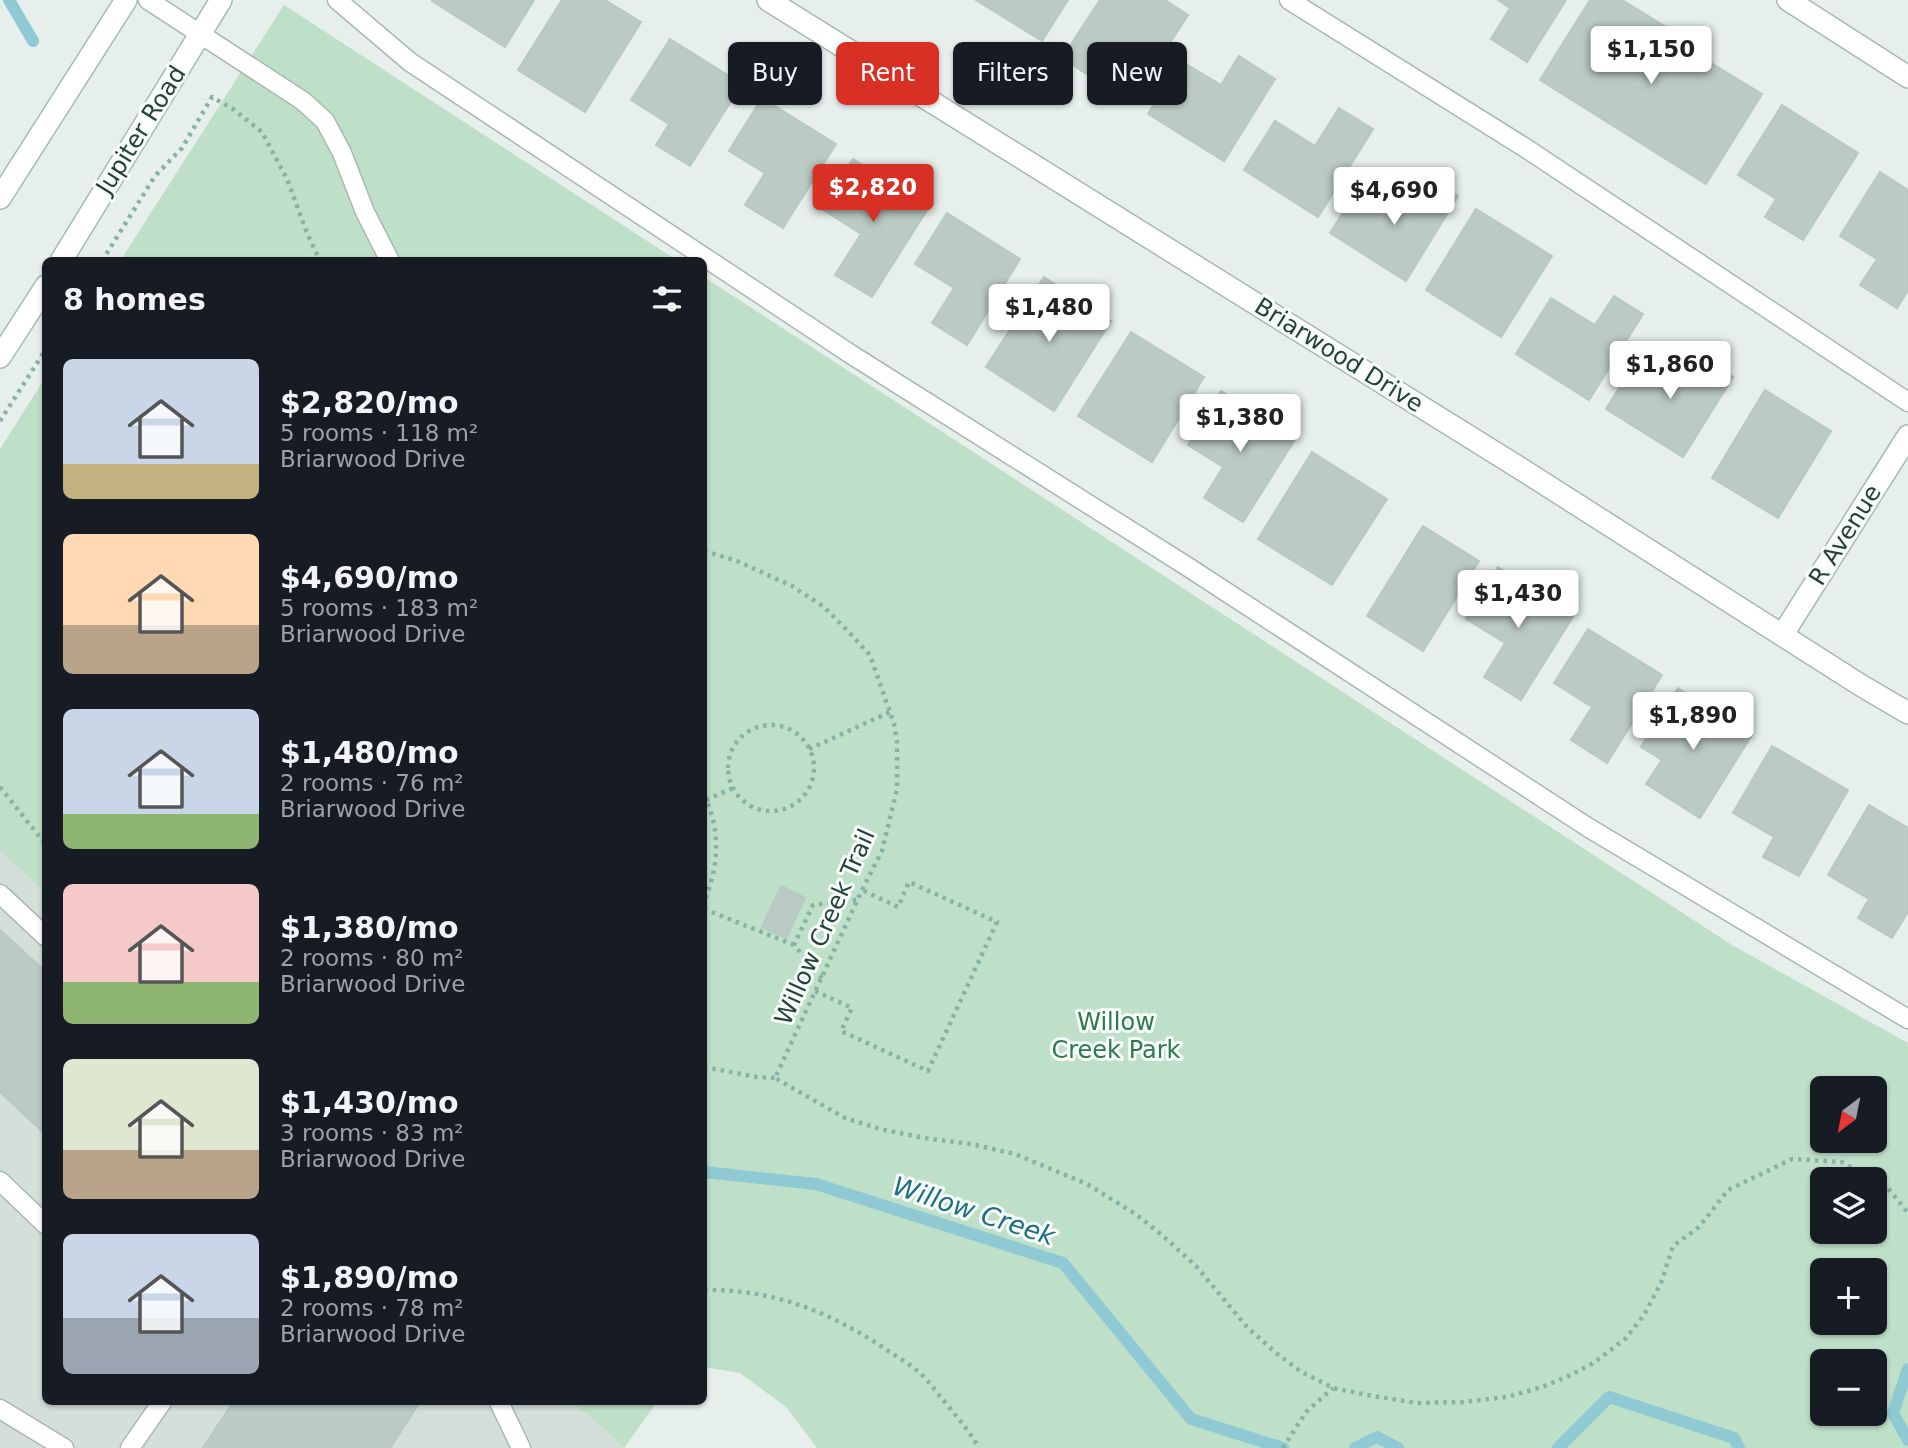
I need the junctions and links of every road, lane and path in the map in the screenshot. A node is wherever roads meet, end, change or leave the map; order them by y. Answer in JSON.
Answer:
{"nodes":[{"id":1,"x":126,"y":0,"type":"edge"},
{"id":2,"x":148,"y":0,"type":"edge"},
{"id":3,"x":221,"y":0,"type":"edge"},
{"id":4,"x":337,"y":0,"type":"edge"},
{"id":5,"x":768,"y":0,"type":"edge"},
{"id":6,"x":1289,"y":0,"type":"edge"},
{"id":7,"x":1788,"y":0,"type":"edge"},
{"id":8,"x":200,"y":34,"type":"junction"},
{"id":9,"x":1908,"y":77,"type":"edge"},
{"id":10,"x":0,"y":198,"type":"edge"},
{"id":11,"x":63,"y":257,"type":"edge"},
{"id":12,"x":104,"y":257,"type":"edge"},
{"id":13,"x":318,"y":257,"type":"edge"},
{"id":14,"x":388,"y":257,"type":"edge"},
{"id":15,"x":704,"y":257,"type":"edge"},
{"id":16,"x":707,"y":259,"type":"edge"},
{"id":17,"x":42,"y":292,"type":"edge"},
{"id":18,"x":42,"y":355,"type":"edge"},
{"id":19,"x":0,"y":357,"type":"edge"},
{"id":20,"x":1908,"y":402,"type":"edge"},
{"id":21,"x":0,"y":421,"type":"edge"},
{"id":22,"x":1908,"y":436,"type":"edge"},
{"id":23,"x":707,"y":552,"type":"edge"},
{"id":24,"x":1783,"y":634,"type":"junction"},
{"id":25,"x":890,"y":712,"type":"junction"},
{"id":26,"x":1908,"y":713,"type":"edge"},
{"id":27,"x":809,"y":749,"type":"junction"},
{"id":28,"x":0,"y":787,"type":"edge"},
{"id":29,"x":733,"y":788,"type":"junction"},
{"id":30,"x":707,"y":797,"type":"edge"},
{"id":31,"x":707,"y":805,"type":"edge"},
{"id":32,"x":42,"y":840,"type":"edge"},
{"id":33,"x":862,"y":890,"type":"junction"},
{"id":34,"x":707,"y":893,"type":"edge"},
{"id":35,"x":0,"y":894,"type":"edge"},
{"id":36,"x":858,"y":900,"type":"junction"},
{"id":37,"x":707,"y":910,"type":"edge"},
{"id":38,"x":42,"y":933,"type":"edge"},
{"id":39,"x":794,"y":945,"type":"junction"},
{"id":40,"x":822,"y":978,"type":"junction"},
{"id":41,"x":816,"y":991,"type":"junction"},
{"id":42,"x":1908,"y":1019,"type":"edge"},
{"id":43,"x":707,"y":1068,"type":"edge"},
{"id":44,"x":775,"y":1078,"type":"junction"},
{"id":45,"x":1851,"y":1167,"type":"edge"},
{"id":46,"x":0,"y":1181,"type":"edge"},
{"id":47,"x":1887,"y":1187,"type":"edge"},
{"id":48,"x":1908,"y":1213,"type":"edge"},
{"id":49,"x":42,"y":1221,"type":"edge"},
{"id":50,"x":707,"y":1290,"type":"edge"},
{"id":51,"x":1333,"y":1388,"type":"junction"},
{"id":52,"x":160,"y":1405,"type":"edge"},
{"id":53,"x":500,"y":1405,"type":"edge"},
{"id":54,"x":0,"y":1409,"type":"edge"},
{"id":55,"x":64,"y":1448,"type":"edge"},
{"id":56,"x":130,"y":1448,"type":"edge"},
{"id":57,"x":521,"y":1448,"type":"edge"},
{"id":58,"x":979,"y":1448,"type":"edge"},
{"id":59,"x":1283,"y":1448,"type":"edge"}],
"edges":[{"from":1,"to":10,"type":"street"},
{"from":2,"to":8,"type":"lane"},
{"from":3,"to":8,"type":"street","name":"Jupiter Road"},
{"from":4,"to":15,"type":"lane"},
{"from":5,"to":24,"type":"street","name":"Briarwood Drive"},
{"from":6,"to":20,"type":"lane"},
{"from":7,"to":9,"type":"street"},
{"from":8,"to":11,"type":"street","name":"Jupiter Road"},
{"from":8,"to":14,"type":"lane"},
{"from":12,"to":13,"type":"path"},
{"from":16,"to":42,"type":"lane"},
{"from":17,"to":19,"type":"street"},
{"from":18,"to":21,"type":"path"},
{"from":22,"to":24,"type":"street","name":"R Avenue"},
{"from":23,"to":25,"type":"path","name":"Willow Creek Trail"},
{"from":24,"to":26,"type":"street","name":"Briarwood Drive"},
{"from":25,"to":27,"type":"path"},
{"from":25,"to":33,"type":"path","name":"Willow Creek Trail"},
{"from":27,"to":29,"type":"path"},
{"from":27,"to":29,"type":"path"},
{"from":28,"to":32,"type":"path"},
{"from":29,"to":30,"type":"path"},
{"from":31,"to":34,"type":"path"},
{"from":33,"to":36,"type":"path","name":"Willow Creek Trail"},
{"from":33,"to":41,"type":"path"},
{"from":35,"to":38,"type":"lane"},
{"from":36,"to":39,"type":"path"},
{"from":36,"to":40,"type":"path","name":"Willow Creek Trail"},
{"from":37,"to":39,"type":"path"},
{"from":39,"to":40,"type":"path"},
{"from":40,"to":41,"type":"path","name":"Willow Creek Trail"},
{"from":41,"to":44,"type":"path","name":"Willow Creek Trail"},
{"from":43,"to":44,"type":"path"},
{"from":44,"to":51,"type":"path"},
{"from":45,"to":51,"type":"path"},
{"from":46,"to":49,"type":"lane"},
{"from":47,"to":48,"type":"path"},
{"from":50,"to":58,"type":"path"},
{"from":51,"to":59,"type":"path"},
{"from":52,"to":56,"type":"lane"},
{"from":53,"to":57,"type":"lane"},
{"from":54,"to":55,"type":"lane"}]}
